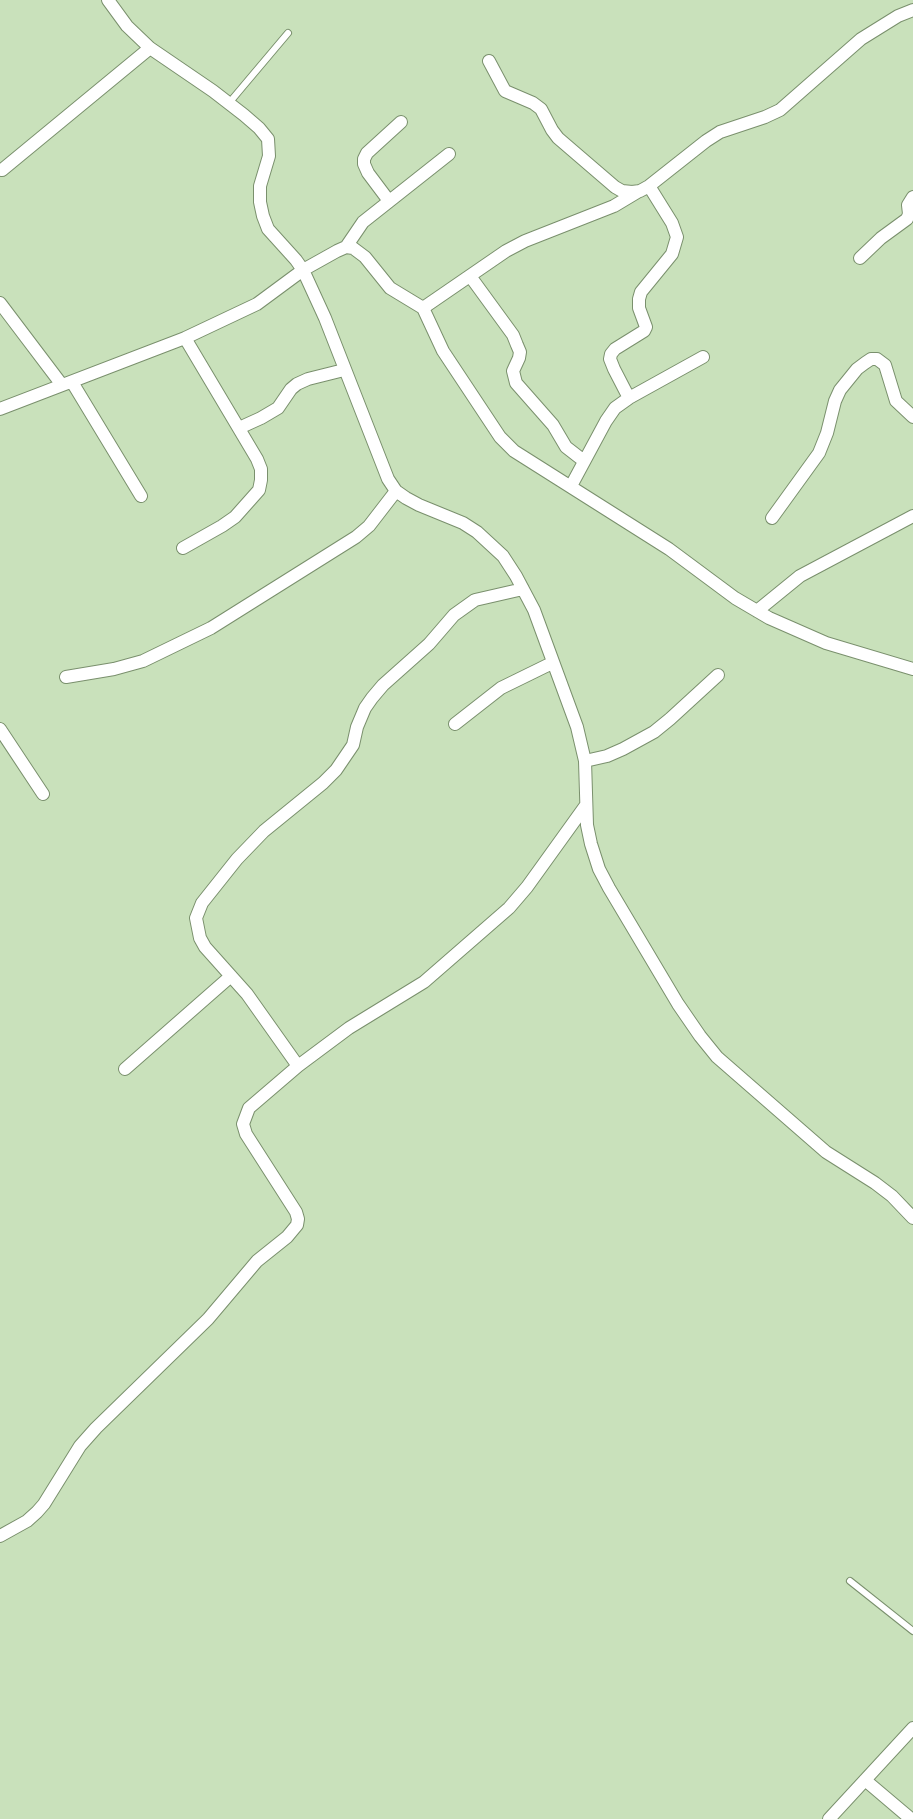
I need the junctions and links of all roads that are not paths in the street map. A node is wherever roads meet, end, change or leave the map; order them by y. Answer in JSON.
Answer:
{"nodes":[{"id":1,"x":108,"y":0,"type":"edge"},
{"id":2,"x":913,"y":10,"type":"edge"},
{"id":3,"x":288,"y":33,"type":"dead end"},
{"id":4,"x":150,"y":48,"type":"junction"},
{"id":5,"x":489,"y":61,"type":"dead end"},
{"id":6,"x":229,"y":103,"type":"junction"},
{"id":7,"x":401,"y":122,"type":"dead end"},
{"id":8,"x":448,"y":154,"type":"dead end"},
{"id":9,"x":2,"y":170,"type":"dead end"},
{"id":10,"x":644,"y":188,"type":"junction"},
{"id":11,"x":913,"y":197,"type":"edge"},
{"id":12,"x":389,"y":201,"type":"junction"},
{"id":13,"x":341,"y":249,"type":"junction"},
{"id":14,"x":860,"y":258,"type":"dead end"},
{"id":15,"x":308,"y":268,"type":"junction"},
{"id":16,"x":470,"y":276,"type":"junction"},
{"id":17,"x":0,"y":303,"type":"edge"},
{"id":18,"x":423,"y":308,"type":"junction"},
{"id":19,"x":185,"y":338,"type":"junction"},
{"id":20,"x":703,"y":357,"type":"dead end"},
{"id":21,"x":344,"y":370,"type":"junction"},
{"id":22,"x":67,"y":384,"type":"junction"},
{"id":23,"x":628,"y":398,"type":"junction"},
{"id":24,"x":0,"y":409,"type":"edge"},
{"id":25,"x":913,"y":417,"type":"edge"},
{"id":26,"x":239,"y":428,"type":"junction"},
{"id":27,"x":584,"y":462,"type":"junction"},
{"id":28,"x":572,"y":486,"type":"junction"},
{"id":29,"x":396,"y":490,"type":"junction"},
{"id":30,"x":141,"y":496,"type":"dead end"},
{"id":31,"x":913,"y":516,"type":"edge"},
{"id":32,"x":772,"y":518,"type":"dead end"},
{"id":33,"x":183,"y":548,"type":"dead end"},
{"id":34,"x":523,"y":588,"type":"junction"},
{"id":35,"x":757,"y":611,"type":"junction"},
{"id":36,"x":552,"y":663,"type":"junction"},
{"id":37,"x":913,"y":669,"type":"edge"},
{"id":38,"x":718,"y":675,"type":"dead end"},
{"id":39,"x":66,"y":677,"type":"dead end"},
{"id":40,"x":455,"y":724,"type":"dead end"},
{"id":41,"x":0,"y":728,"type":"edge"},
{"id":42,"x":585,"y":762,"type":"junction"},
{"id":43,"x":43,"y":794,"type":"dead end"},
{"id":44,"x":586,"y":805,"type":"junction"},
{"id":45,"x":231,"y":976,"type":"junction"},
{"id":46,"x":298,"y":1066,"type":"junction"},
{"id":47,"x":125,"y":1069,"type":"dead end"},
{"id":48,"x":913,"y":1218,"type":"edge"},
{"id":49,"x":0,"y":1536,"type":"edge"},
{"id":50,"x":850,"y":1581,"type":"dead end"},
{"id":51,"x":913,"y":1631,"type":"edge"},
{"id":52,"x":913,"y":1728,"type":"edge"},
{"id":53,"x":865,"y":1780,"type":"junction"},
{"id":54,"x":829,"y":1819,"type":"edge"},
{"id":55,"x":911,"y":1819,"type":"edge"}],
"edges":[{"from":1,"to":4,"type":"street"},
{"from":2,"to":10,"type":"street"},
{"from":3,"to":6,"type":"lane"},
{"from":4,"to":6,"type":"street"},
{"from":4,"to":9,"type":"street"},
{"from":5,"to":10,"type":"street"},
{"from":6,"to":15,"type":"street"},
{"from":7,"to":12,"type":"street"},
{"from":8,"to":12,"type":"street"},
{"from":10,"to":16,"type":"street"},
{"from":10,"to":23,"type":"street"},
{"from":11,"to":14,"type":"street"},
{"from":12,"to":13,"type":"street"},
{"from":13,"to":15,"type":"street"},
{"from":13,"to":18,"type":"street"},
{"from":15,"to":19,"type":"street"},
{"from":15,"to":21,"type":"street"},
{"from":16,"to":18,"type":"street"},
{"from":16,"to":27,"type":"street"},
{"from":17,"to":22,"type":"street"},
{"from":18,"to":28,"type":"street"},
{"from":19,"to":22,"type":"street"},
{"from":19,"to":26,"type":"street"},
{"from":20,"to":23,"type":"street"},
{"from":21,"to":26,"type":"street"},
{"from":21,"to":29,"type":"street"},
{"from":22,"to":24,"type":"street"},
{"from":22,"to":30,"type":"street"},
{"from":23,"to":27,"type":"street"},
{"from":25,"to":32,"type":"street"},
{"from":26,"to":33,"type":"street"},
{"from":27,"to":28,"type":"street"},
{"from":28,"to":35,"type":"street"},
{"from":29,"to":34,"type":"street"},
{"from":29,"to":39,"type":"street"},
{"from":31,"to":35,"type":"street"},
{"from":34,"to":36,"type":"street"},
{"from":34,"to":45,"type":"street"},
{"from":35,"to":37,"type":"street"},
{"from":36,"to":40,"type":"street"},
{"from":36,"to":42,"type":"street"},
{"from":38,"to":42,"type":"street"},
{"from":41,"to":43,"type":"street"},
{"from":42,"to":44,"type":"street"},
{"from":44,"to":46,"type":"street"},
{"from":44,"to":48,"type":"street"},
{"from":45,"to":46,"type":"street"},
{"from":45,"to":47,"type":"street"},
{"from":46,"to":49,"type":"street"},
{"from":50,"to":51,"type":"lane"},
{"from":52,"to":53,"type":"street"},
{"from":53,"to":54,"type":"street"},
{"from":53,"to":55,"type":"street"}]}
